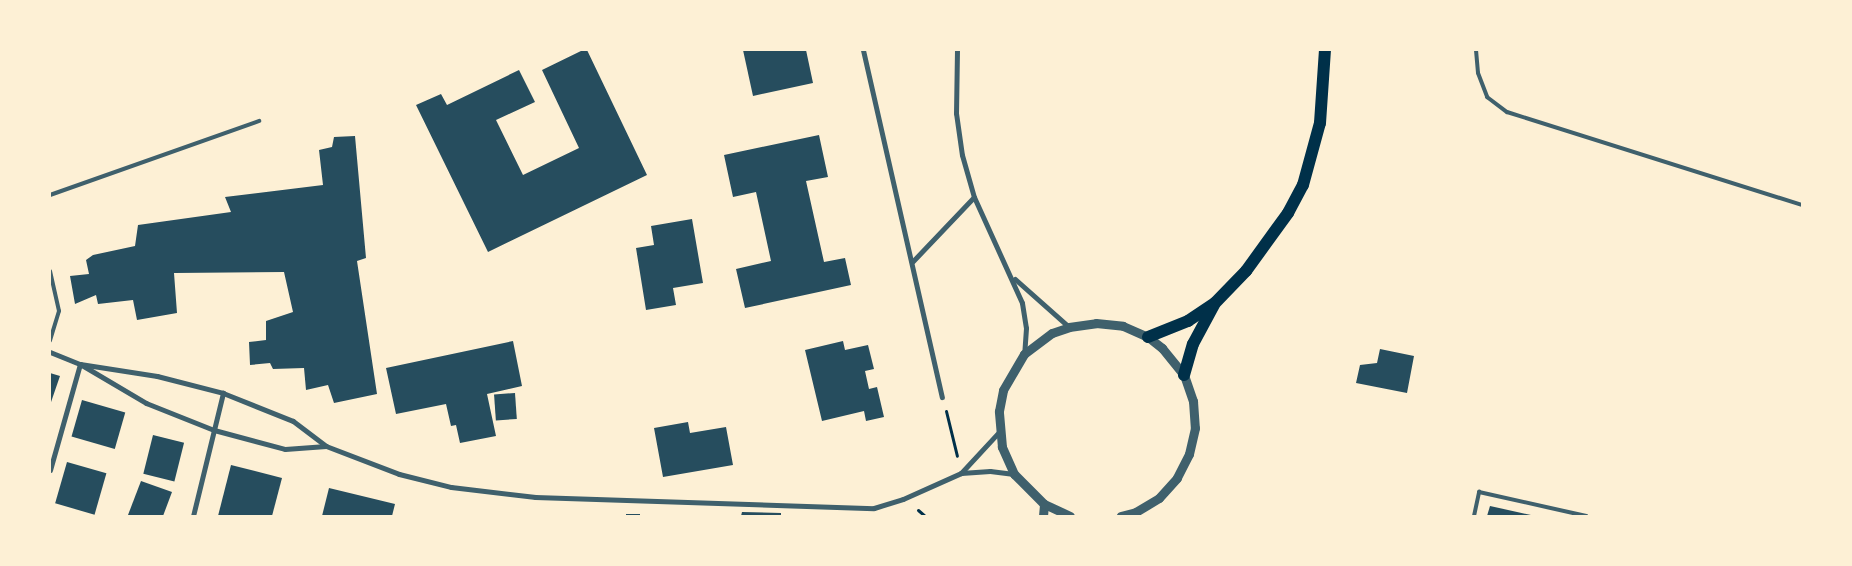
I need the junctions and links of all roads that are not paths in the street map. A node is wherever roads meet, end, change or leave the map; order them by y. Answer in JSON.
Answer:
{"nodes":[{"id":1,"x":863,"y":50,"type":"edge"},
{"id":2,"x":957,"y":50,"type":"edge"},
{"id":3,"x":1325,"y":50,"type":"edge"},
{"id":4,"x":1476,"y":50,"type":"edge"},
{"id":5,"x":259,"y":121,"type":"dead end"},
{"id":6,"x":50,"y":195,"type":"edge"},
{"id":7,"x":974,"y":197,"type":"junction"},
{"id":8,"x":1802,"y":205,"type":"edge"},
{"id":9,"x":913,"y":262,"type":"junction"},
{"id":10,"x":50,"y":271,"type":"edge"},
{"id":11,"x":1013,"y":276,"type":"junction"},
{"id":12,"x":1215,"y":302,"type":"junction"},
{"id":13,"x":1069,"y":327,"type":"junction"},
{"id":14,"x":1148,"y":338,"type":"junction"},
{"id":15,"x":50,"y":341,"type":"edge"},
{"id":16,"x":50,"y":352,"type":"edge"},
{"id":17,"x":1024,"y":354,"type":"junction"},
{"id":18,"x":80,"y":364,"type":"junction"},
{"id":19,"x":1184,"y":376,"type":"junction"},
{"id":20,"x":223,"y":393,"type":"junction"},
{"id":21,"x":942,"y":397,"type":"road end"},
{"id":22,"x":214,"y":430,"type":"junction"},
{"id":23,"x":999,"y":432,"type":"junction"},
{"id":24,"x":326,"y":446,"type":"junction"},
{"id":25,"x":50,"y":470,"type":"edge"},
{"id":26,"x":961,"y":473,"type":"junction"},
{"id":27,"x":1014,"y":474,"type":"junction"},
{"id":28,"x":1044,"y":504,"type":"junction"},
{"id":29,"x":193,"y":516,"type":"edge"},
{"id":30,"x":1043,"y":516,"type":"edge"},
{"id":31,"x":1070,"y":516,"type":"edge"},
{"id":32,"x":1121,"y":516,"type":"edge"},
{"id":33,"x":1474,"y":516,"type":"edge"},
{"id":34,"x":1586,"y":516,"type":"edge"}],
"edges":[{"from":1,"to":9,"type":"street"},
{"from":2,"to":7,"type":"street"},
{"from":3,"to":12,"type":"main road"},
{"from":4,"to":8,"type":"lane"},
{"from":5,"to":6,"type":"lane"},
{"from":7,"to":9,"type":"street"},
{"from":7,"to":11,"type":"street"},
{"from":9,"to":21,"type":"street"},
{"from":10,"to":15,"type":"lane"},
{"from":11,"to":13,"type":"street"},
{"from":11,"to":17,"type":"street"},
{"from":12,"to":14,"type":"main road"},
{"from":12,"to":19,"type":"main road"},
{"from":13,"to":14,"type":"street"},
{"from":13,"to":17,"type":"street"},
{"from":14,"to":19,"type":"street"},
{"from":16,"to":18,"type":"street"},
{"from":17,"to":23,"type":"street"},
{"from":18,"to":20,"type":"street"},
{"from":18,"to":22,"type":"street"},
{"from":18,"to":25,"type":"street"},
{"from":19,"to":32,"type":"street"},
{"from":20,"to":22,"type":"street"},
{"from":20,"to":24,"type":"street"},
{"from":22,"to":24,"type":"street"},
{"from":22,"to":29,"type":"street"},
{"from":23,"to":26,"type":"street"},
{"from":23,"to":27,"type":"street"},
{"from":24,"to":26,"type":"street"},
{"from":26,"to":27,"type":"street"},
{"from":27,"to":28,"type":"street"},
{"from":28,"to":30,"type":"street"},
{"from":28,"to":31,"type":"street"},
{"from":33,"to":34,"type":"lane"}]}
